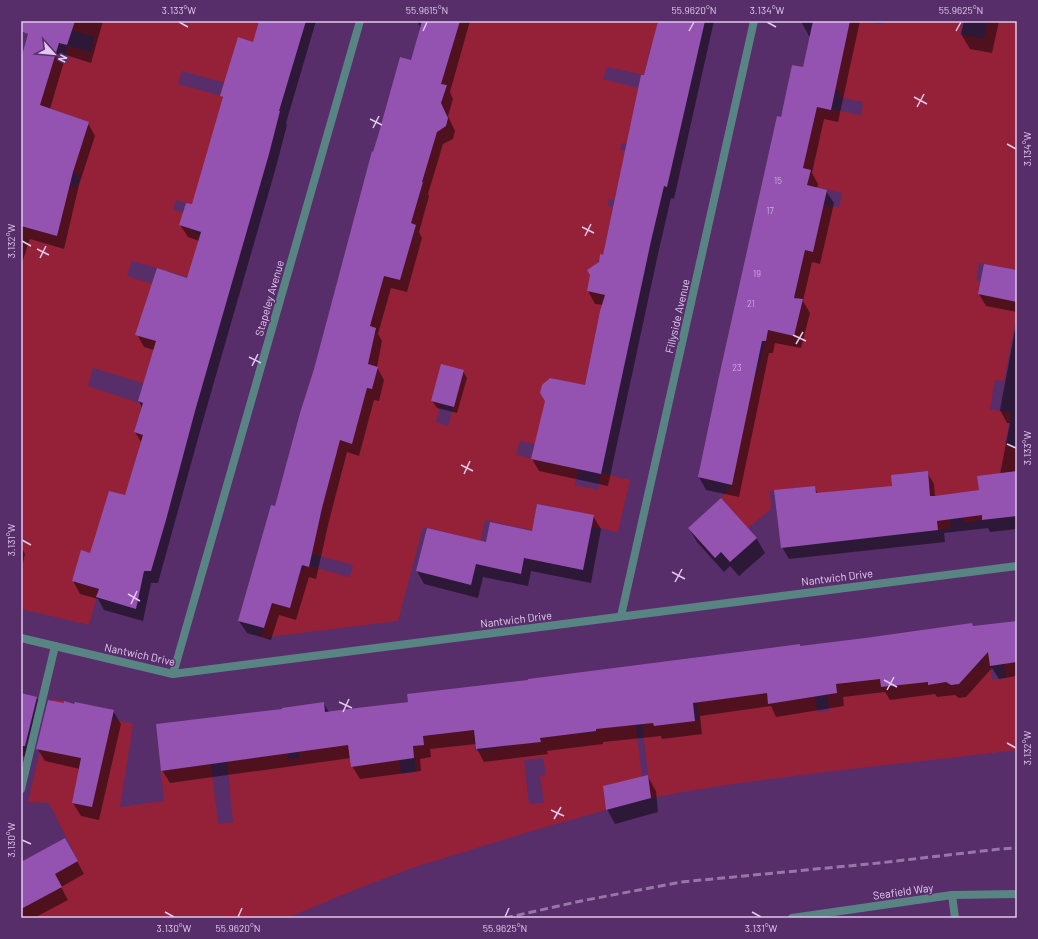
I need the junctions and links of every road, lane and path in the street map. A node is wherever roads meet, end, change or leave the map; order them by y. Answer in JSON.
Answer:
{"nodes":[{"id":1,"x":360,"y":21,"type":"edge"},
{"id":2,"x":754,"y":21,"type":"edge"},
{"id":3,"x":1017,"y":566,"type":"edge"},
{"id":4,"x":621,"y":616,"type":"junction"},
{"id":5,"x":21,"y":638,"type":"edge"},
{"id":6,"x":55,"y":646,"type":"junction"},
{"id":7,"x":173,"y":674,"type":"junction"},
{"id":8,"x":21,"y":789,"type":"edge"},
{"id":9,"x":1017,"y":894,"type":"edge"},
{"id":10,"x":952,"y":895,"type":"junction"},
{"id":11,"x":792,"y":918,"type":"edge"},
{"id":12,"x":955,"y":918,"type":"edge"}],
"edges":[{"from":1,"to":7,"type":"street","name":"Stapeley Avenue"},
{"from":2,"to":4,"type":"street","name":"Fillyside Avenue"},
{"from":3,"to":4,"type":"street","name":"Nantwich Drive"},
{"from":4,"to":7,"type":"street","name":"Nantwich Drive"},
{"from":5,"to":6,"type":"street","name":"Nantwich Drive"},
{"from":6,"to":7,"type":"street","name":"Nantwich Drive"},
{"from":6,"to":8,"type":"street"},
{"from":9,"to":10,"type":"street","name":"Seafield Way"},
{"from":10,"to":11,"type":"street","name":"Seafield Way"},
{"from":10,"to":12,"type":"street"}]}
